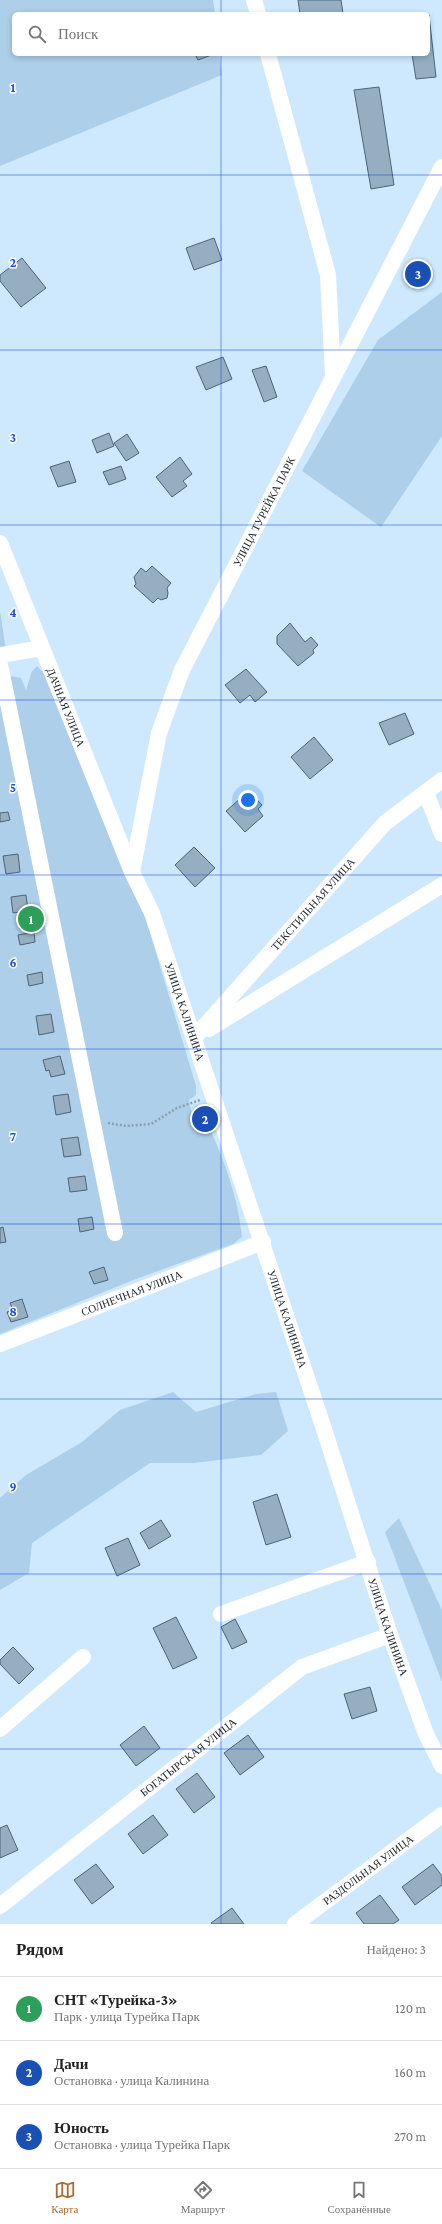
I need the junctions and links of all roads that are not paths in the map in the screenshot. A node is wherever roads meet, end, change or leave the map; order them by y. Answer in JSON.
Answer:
{"nodes":[{"id":1,"x":254,"y":0,"type":"edge"},
{"id":2,"x":257,"y":12,"type":"edge"},
{"id":3,"x":269,"y":56,"type":"edge"},
{"id":4,"x":442,"y":167,"type":"edge"},
{"id":5,"x":333,"y":376,"type":"junction"},
{"id":6,"x":0,"y":543,"type":"edge"},
{"id":7,"x":0,"y":549,"type":"edge"},
{"id":8,"x":42,"y":648,"type":"junction"},
{"id":9,"x":0,"y":656,"type":"edge"},
{"id":10,"x":0,"y":664,"type":"edge"},
{"id":11,"x":442,"y":780,"type":"edge"},
{"id":12,"x":426,"y":793,"type":"junction"},
{"id":13,"x":442,"y":834,"type":"edge"},
{"id":14,"x":132,"y":872,"type":"junction"},
{"id":15,"x":442,"y":885,"type":"edge"},
{"id":16,"x":194,"y":1038,"type":"junction"},
{"id":17,"x":115,"y":1233,"type":"dead end"},
{"id":18,"x":263,"y":1242,"type":"junction"},
{"id":19,"x":0,"y":1344,"type":"edge"},
{"id":20,"x":368,"y":1562,"type":"junction"},
{"id":21,"x":221,"y":1614,"type":"dead end"},
{"id":22,"x":390,"y":1635,"type":"junction"},
{"id":23,"x":83,"y":1658,"type":"dead end"},
{"id":24,"x":0,"y":1729,"type":"edge"},
{"id":25,"x":442,"y":1766,"type":"edge"},
{"id":26,"x":442,"y":1815,"type":"edge"},
{"id":27,"x":0,"y":1906,"type":"edge"},
{"id":28,"x":295,"y":1924,"type":"edge"}],
"edges":[{"from":1,"to":2,"type":"street"},
{"from":3,"to":5,"type":"street"},
{"from":4,"to":5,"type":"street","name":"УЛИЦА ТУРЕЙКА ПАРК"},
{"from":5,"to":14,"type":"street","name":"УЛИЦА ТУРЕЙКА ПАРК"},
{"from":6,"to":7,"type":"street"},
{"from":6,"to":8,"type":"street","name":"ДАЧНАЯ УЛИЦА"},
{"from":8,"to":9,"type":"street"},
{"from":8,"to":14,"type":"street","name":"ДАЧНАЯ УЛИЦА"},
{"from":10,"to":17,"type":"street"},
{"from":11,"to":12,"type":"street","name":"ТЕКСТИЛЬНАЯ УЛИЦА"},
{"from":12,"to":13,"type":"street"},
{"from":12,"to":16,"type":"street","name":"ТЕКСТИЛЬНАЯ УЛИЦА"},
{"from":14,"to":16,"type":"street","name":"УЛИЦА КАЛИНИНА"},
{"from":15,"to":16,"type":"street"},
{"from":16,"to":18,"type":"street","name":"УЛИЦА КАЛИНИНА"},
{"from":18,"to":19,"type":"street","name":"СОЛНЕЧНАЯ УЛИЦА"},
{"from":18,"to":20,"type":"street","name":"УЛИЦА КАЛИНИНА"},
{"from":20,"to":21,"type":"street"},
{"from":20,"to":22,"type":"street","name":"УЛИЦА КАЛИНИНА"},
{"from":22,"to":25,"type":"street","name":"УЛИЦА КАЛИНИНА"},
{"from":22,"to":27,"type":"street","name":"БОГАТЫРСКАЯ УЛИЦА"},
{"from":23,"to":24,"type":"street"},
{"from":26,"to":28,"type":"street","name":"РАЗДОЛЬНАЯ УЛИЦА"}]}
